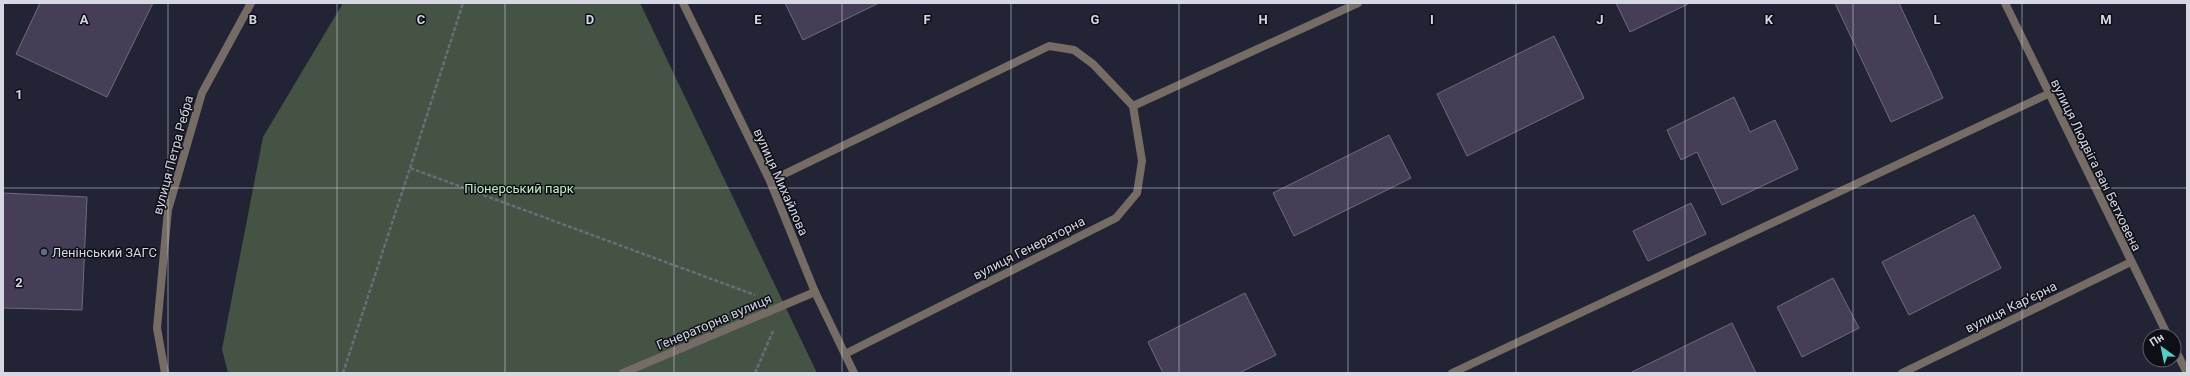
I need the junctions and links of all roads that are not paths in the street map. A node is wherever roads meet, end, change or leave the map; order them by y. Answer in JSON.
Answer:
{"nodes":[{"id":1,"x":251,"y":3,"type":"edge"},
{"id":2,"x":683,"y":3,"type":"edge"},
{"id":3,"x":1358,"y":3,"type":"edge"},
{"id":4,"x":2005,"y":3,"type":"edge"},
{"id":5,"x":2048,"y":94,"type":"junction"},
{"id":6,"x":1133,"y":106,"type":"junction"},
{"id":7,"x":770,"y":181,"type":"junction"},
{"id":8,"x":2131,"y":262,"type":"junction"},
{"id":9,"x":815,"y":292,"type":"junction"},
{"id":10,"x":2164,"y":328,"type":"edge"},
{"id":11,"x":845,"y":354,"type":"junction"},
{"id":12,"x":2182,"y":363,"type":"edge"},
{"id":13,"x":165,"y":373,"type":"edge"},
{"id":14,"x":623,"y":373,"type":"edge"},
{"id":15,"x":854,"y":373,"type":"edge"},
{"id":16,"x":1452,"y":373,"type":"edge"},
{"id":17,"x":1902,"y":373,"type":"edge"},
{"id":18,"x":2187,"y":373,"type":"edge"}],
"edges":[{"from":1,"to":13,"type":"street","name":"вулиця Петра Ребра"},
{"from":2,"to":7,"type":"street","name":"вулиця Михайлова"},
{"from":3,"to":6,"type":"street"},
{"from":4,"to":5,"type":"street","name":"вулиця Людвіга ван Бетховена"},
{"from":5,"to":8,"type":"street","name":"вулиця Людвіга ван Бетховена"},
{"from":5,"to":16,"type":"street"},
{"from":6,"to":7,"type":"street"},
{"from":6,"to":11,"type":"street","name":"вулиця Генераторна"},
{"from":7,"to":9,"type":"street","name":"вулиця Михайлова"},
{"from":8,"to":10,"type":"street","name":"вулиця Людвіга ван Бетховена"},
{"from":8,"to":17,"type":"street","name":"вулиця Кар’єрна"},
{"from":9,"to":11,"type":"street","name":"вулиця Михайлова"},
{"from":9,"to":14,"type":"street","name":"Генераторна вулиця"},
{"from":11,"to":15,"type":"street","name":"вулиця Михайлова"},
{"from":12,"to":18,"type":"street"}]}
